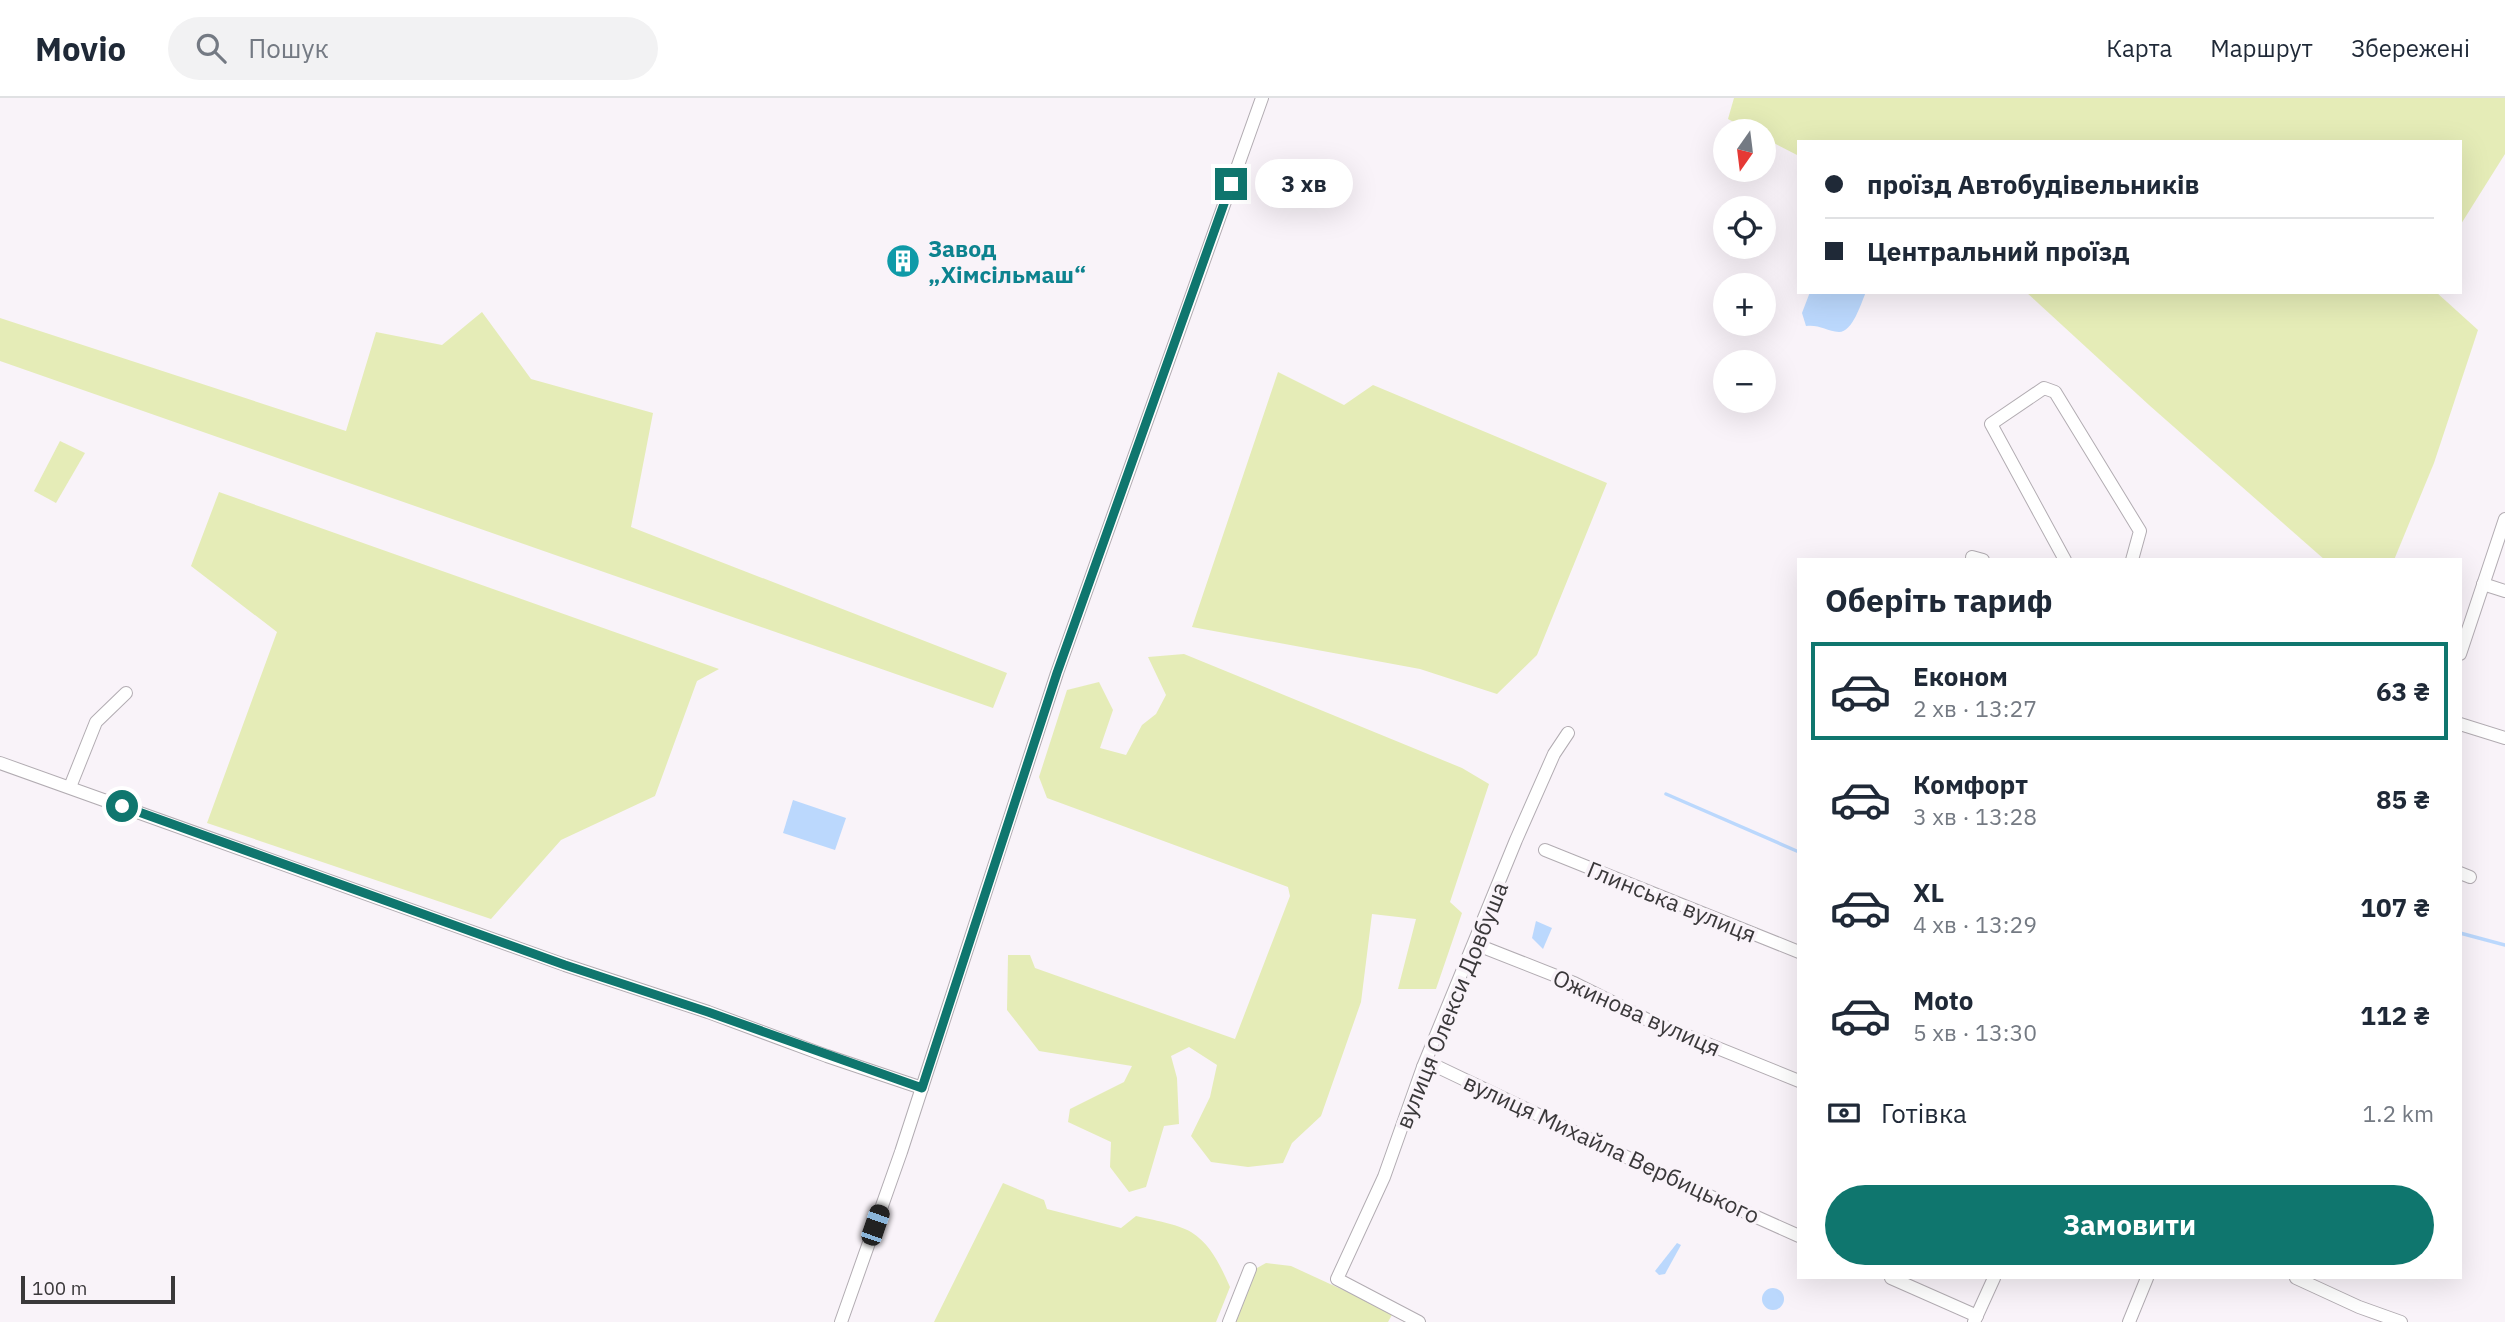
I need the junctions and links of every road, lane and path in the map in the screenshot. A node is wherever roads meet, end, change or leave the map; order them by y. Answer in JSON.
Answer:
{"nodes":[{"id":1,"x":1262,"y":98,"type":"edge"},
{"id":2,"x":2505,"y":519,"type":"edge"},
{"id":3,"x":2064,"y":558,"type":"edge"},
{"id":4,"x":2133,"y":558,"type":"edge"},
{"id":5,"x":2483,"y":584,"type":"junction"},
{"id":6,"x":2505,"y":591,"type":"edge"},
{"id":7,"x":2462,"y":648,"type":"edge"},
{"id":8,"x":126,"y":694,"type":"dead end"},
{"id":9,"x":2462,"y":725,"type":"edge"},
{"id":10,"x":1568,"y":733,"type":"dead end"},
{"id":11,"x":2505,"y":738,"type":"edge"},
{"id":12,"x":0,"y":763,"type":"edge"},
{"id":13,"x":69,"y":787,"type":"junction"},
{"id":14,"x":1545,"y":850,"type":"dead end"},
{"id":15,"x":1475,"y":944,"type":"junction"},
{"id":16,"x":1797,"y":951,"type":"edge"},
{"id":17,"x":1423,"y":1066,"type":"junction"},
{"id":18,"x":1797,"y":1080,"type":"edge"},
{"id":19,"x":922,"y":1088,"type":"junction"},
{"id":20,"x":1797,"y":1235,"type":"edge"},
{"id":21,"x":1250,"y":1269,"type":"dead end"},
{"id":22,"x":1893,"y":1279,"type":"edge"},
{"id":23,"x":1994,"y":1279,"type":"edge"},
{"id":24,"x":2147,"y":1279,"type":"edge"},
{"id":25,"x":2299,"y":1279,"type":"edge"},
{"id":26,"x":1976,"y":1319,"type":"edge"},
{"id":27,"x":841,"y":1322,"type":"edge"},
{"id":28,"x":1229,"y":1322,"type":"edge"},
{"id":29,"x":1419,"y":1322,"type":"edge"},
{"id":30,"x":2129,"y":1322,"type":"edge"},
{"id":31,"x":2401,"y":1322,"type":"edge"}],
"edges":[{"from":1,"to":19,"type":"street"},
{"from":2,"to":5,"type":"street"},
{"from":3,"to":4,"type":"street"},
{"from":5,"to":6,"type":"street"},
{"from":5,"to":7,"type":"street"},
{"from":8,"to":13,"type":"street"},
{"from":9,"to":11,"type":"street"},
{"from":10,"to":15,"type":"street","name":"вулиця Олекси Довбуша"},
{"from":12,"to":13,"type":"street"},
{"from":13,"to":19,"type":"street"},
{"from":14,"to":16,"type":"street","name":"Глинська вулиця"},
{"from":15,"to":17,"type":"street","name":"вулиця Олекси Довбуша"},
{"from":15,"to":18,"type":"street","name":"Ожинова вулиця"},
{"from":17,"to":20,"type":"street","name":"вулиця Михайла Вербицького"},
{"from":17,"to":29,"type":"street","name":"вулиця Олекси Довбуша"},
{"from":19,"to":27,"type":"street"},
{"from":21,"to":28,"type":"street"},
{"from":22,"to":26,"type":"street"},
{"from":23,"to":26,"type":"street"},
{"from":24,"to":30,"type":"street"},
{"from":25,"to":31,"type":"street"}]}
